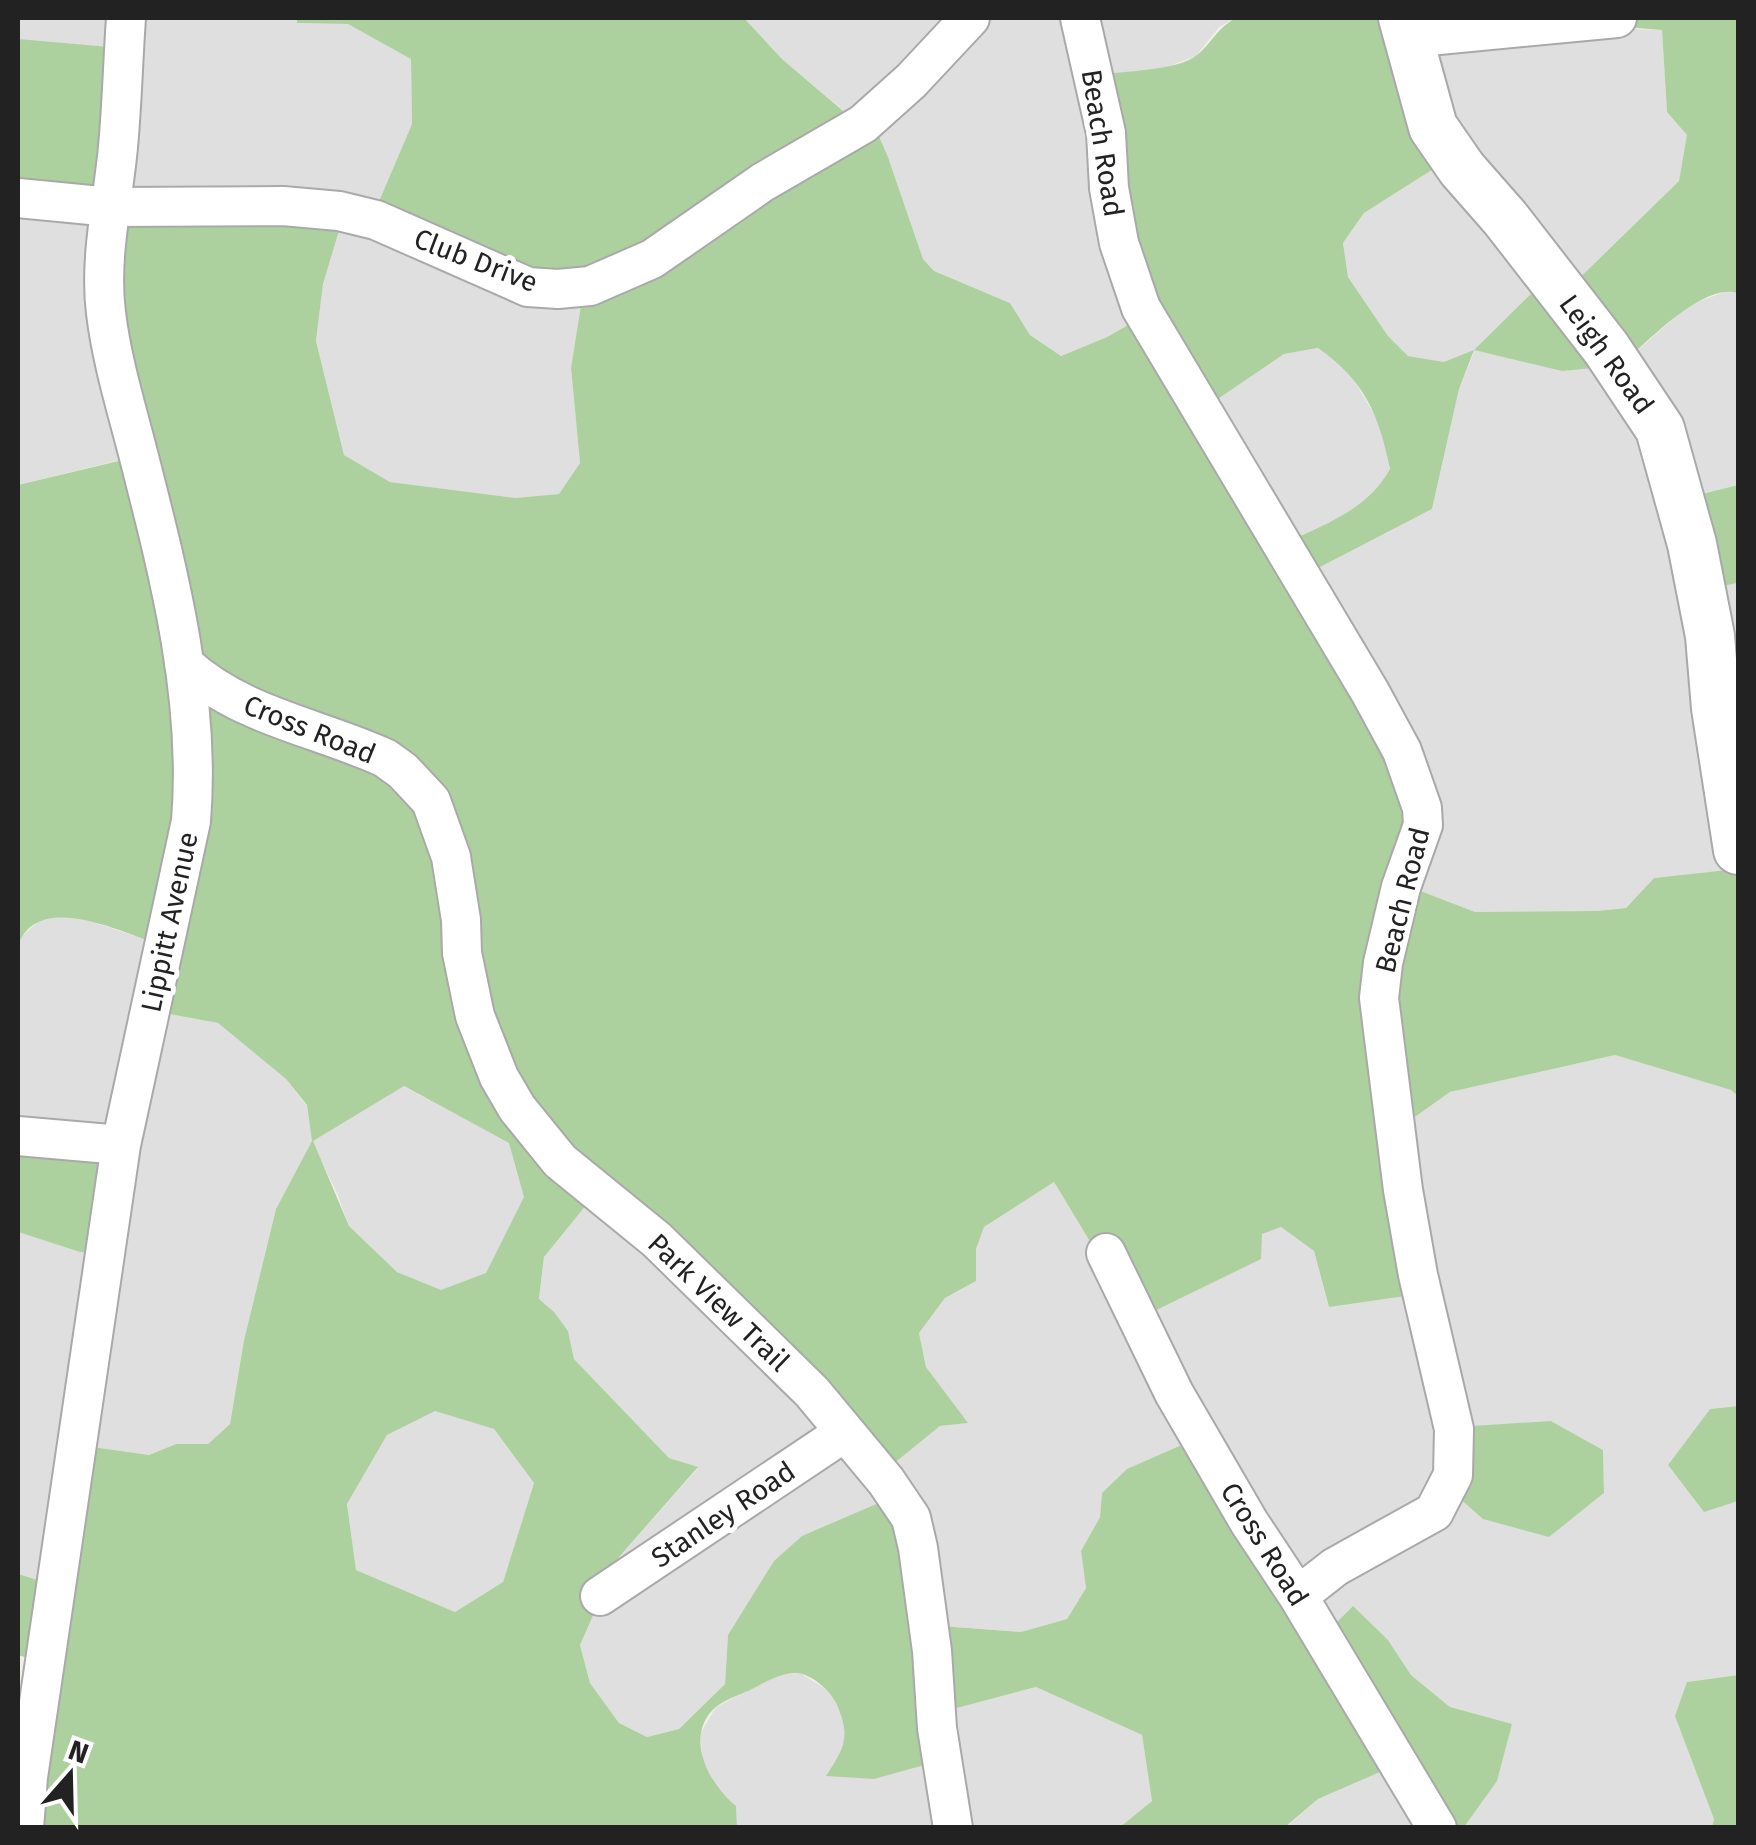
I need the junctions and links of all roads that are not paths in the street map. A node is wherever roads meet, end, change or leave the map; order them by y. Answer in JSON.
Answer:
{"nodes":[{"id":1,"x":126,"y":18,"type":"edge"},
{"id":2,"x":970,"y":18,"type":"edge"},
{"id":3,"x":1080,"y":18,"type":"edge"},
{"id":4,"x":1617,"y":18,"type":"edge"},
{"id":5,"x":1405,"y":28,"type":"edge"},
{"id":6,"x":18,"y":198,"type":"edge"},
{"id":7,"x":111,"y":207,"type":"junction"},
{"id":8,"x":184,"y":664,"type":"junction"},
{"id":9,"x":432,"y":801,"type":"joint"},
{"id":10,"x":1738,"y":850,"type":"edge"},
{"id":11,"x":18,"y":1136,"type":"edge"},
{"id":12,"x":121,"y":1145,"type":"junction"},
{"id":13,"x":1106,"y":1253,"type":"dead end"},
{"id":14,"x":846,"y":1432,"type":"junction"},
{"id":15,"x":600,"y":1596,"type":"dead end"},
{"id":16,"x":1298,"y":1596,"type":"junction"},
{"id":17,"x":24,"y":1828,"type":"edge"},
{"id":18,"x":953,"y":1828,"type":"edge"},
{"id":19,"x":1437,"y":1828,"type":"edge"}],
"edges":[{"from":1,"to":7,"type":"street","name":"Lippitt Avenue"},
{"from":2,"to":7,"type":"street","name":"Club Drive"},
{"from":3,"to":16,"type":"street","name":"Beach Road"},
{"from":4,"to":5,"type":"street"},
{"from":5,"to":10,"type":"street","name":"Leigh Road"},
{"from":6,"to":7,"type":"street","name":"Club Drive"},
{"from":7,"to":8,"type":"street","name":"Lippitt Avenue"},
{"from":8,"to":9,"type":"street","name":"Cross Road"},
{"from":8,"to":12,"type":"street","name":"Lippitt Avenue"},
{"from":9,"to":14,"type":"street","name":"Park View Trail"},
{"from":11,"to":12,"type":"street"},
{"from":12,"to":17,"type":"street","name":"Lippitt Avenue"},
{"from":13,"to":16,"type":"street","name":"Cross Road"},
{"from":14,"to":15,"type":"street","name":"Stanley Road"},
{"from":14,"to":18,"type":"street","name":"Park View Trail"},
{"from":16,"to":19,"type":"street","name":"Cross Road"}]}
